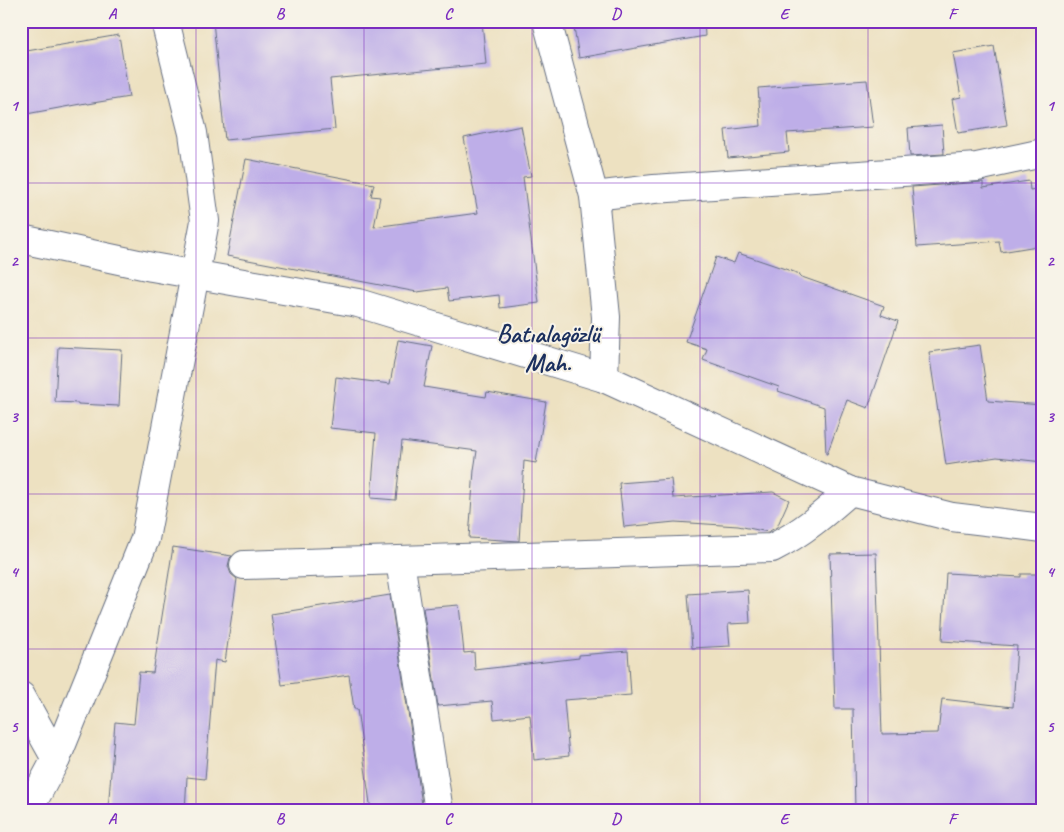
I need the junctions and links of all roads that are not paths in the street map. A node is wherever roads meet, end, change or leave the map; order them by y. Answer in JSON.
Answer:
{"nodes":[{"id":1,"x":165,"y":21,"type":"edge"},
{"id":2,"x":547,"y":21,"type":"edge"},
{"id":3,"x":1043,"y":153,"type":"edge"},
{"id":4,"x":594,"y":196,"type":"junction"},
{"id":5,"x":21,"y":239,"type":"edge"},
{"id":6,"x":195,"y":274,"type":"junction"},
{"id":7,"x":604,"y":378,"type":"junction"},
{"id":8,"x":850,"y":491,"type":"junction"},
{"id":9,"x":1043,"y":528,"type":"edge"},
{"id":10,"x":400,"y":561,"type":"junction"},
{"id":11,"x":244,"y":565,"type":"dead end"},
{"id":12,"x":21,"y":696,"type":"edge"},
{"id":13,"x":56,"y":759,"type":"junction"},
{"id":14,"x":28,"y":811,"type":"edge"},
{"id":15,"x":439,"y":811,"type":"edge"}],
"edges":[{"from":1,"to":6,"type":"street"},
{"from":2,"to":4,"type":"street"},
{"from":3,"to":4,"type":"street"},
{"from":4,"to":7,"type":"street"},
{"from":5,"to":6,"type":"street"},
{"from":6,"to":7,"type":"street"},
{"from":6,"to":13,"type":"street"},
{"from":7,"to":8,"type":"street"},
{"from":8,"to":9,"type":"street"},
{"from":8,"to":10,"type":"street"},
{"from":10,"to":11,"type":"street"},
{"from":10,"to":15,"type":"street"},
{"from":12,"to":13,"type":"street"},
{"from":13,"to":14,"type":"street"}]}
